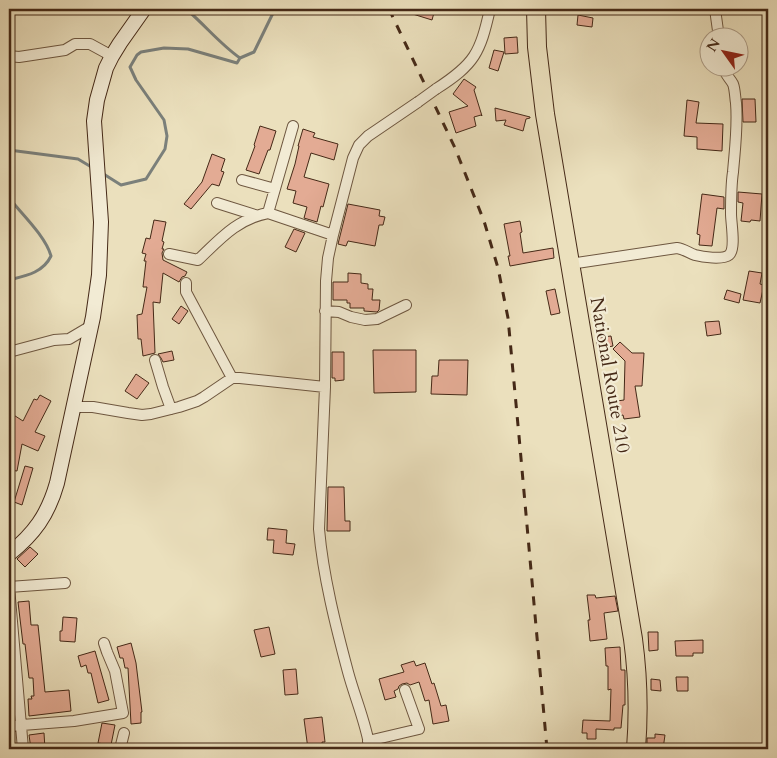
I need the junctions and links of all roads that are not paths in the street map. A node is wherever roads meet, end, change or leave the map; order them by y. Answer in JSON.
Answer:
{"nodes":[{"id":1,"x":144,"y":9,"type":"edge"},
{"id":2,"x":490,"y":9,"type":"edge"},
{"id":3,"x":536,"y":9,"type":"edge"},
{"id":4,"x":715,"y":9,"type":"edge"},
{"id":5,"x":718,"y":28,"type":"edge"},
{"id":6,"x":9,"y":56,"type":"edge"},
{"id":7,"x":112,"y":56,"type":"junction"},
{"id":8,"x":728,"y":78,"type":"edge"},
{"id":9,"x":293,"y":126,"type":"dead end"},
{"id":10,"x":242,"y":180,"type":"dead end"},
{"id":11,"x":275,"y":189,"type":"junction"},
{"id":12,"x":217,"y":203,"type":"dead end"},
{"id":13,"x":268,"y":212,"type":"junction"},
{"id":14,"x":255,"y":216,"type":"junction"},
{"id":15,"x":333,"y":234,"type":"junction"},
{"id":16,"x":169,"y":254,"type":"dead end"},
{"id":17,"x":570,"y":264,"type":"junction"},
{"id":18,"x":186,"y":283,"type":"dead end"},
{"id":19,"x":406,"y":305,"type":"dead end"},
{"id":20,"x":325,"y":312,"type":"junction"},
{"id":21,"x":91,"y":326,"type":"junction"},
{"id":22,"x":9,"y":352,"type":"edge"},
{"id":23,"x":155,"y":360,"type":"dead end"},
{"id":24,"x":232,"y":378,"type":"junction"},
{"id":25,"x":325,"y":387,"type":"junction"},
{"id":26,"x":73,"y":407,"type":"junction"},
{"id":27,"x":171,"y":409,"type":"junction"},
{"id":28,"x":9,"y":554,"type":"edge"},
{"id":29,"x":65,"y":583,"type":"dead end"},
{"id":30,"x":9,"y":587,"type":"edge"},
{"id":31,"x":104,"y":643,"type":"dead end"},
{"id":32,"x":405,"y":690,"type":"dead end"},
{"id":33,"x":21,"y":725,"type":"junction"},
{"id":34,"x":9,"y":726,"type":"edge"},
{"id":35,"x":124,"y":733,"type":"dead end"},
{"id":36,"x":369,"y":745,"type":"edge"},
{"id":37,"x":24,"y":749,"type":"edge"},
{"id":38,"x":120,"y":749,"type":"edge"},
{"id":39,"x":636,"y":749,"type":"edge"}],
"edges":[{"from":1,"to":7,"type":"street"},
{"from":2,"to":15,"type":"street","bridge":true},
{"from":3,"to":17,"type":"highway","name":"National Route 210"},
{"from":4,"to":5,"type":"street"},
{"from":6,"to":7,"type":"street"},
{"from":7,"to":21,"type":"street"},
{"from":8,"to":17,"type":"street"},
{"from":9,"to":11,"type":"street"},
{"from":10,"to":11,"type":"street"},
{"from":11,"to":13,"type":"street"},
{"from":12,"to":14,"type":"street"},
{"from":13,"to":14,"type":"street"},
{"from":13,"to":15,"type":"street"},
{"from":14,"to":16,"type":"street"},
{"from":15,"to":20,"type":"street"},
{"from":17,"to":39,"type":"highway","name":"National Route 210"},
{"from":18,"to":24,"type":"street"},
{"from":19,"to":20,"type":"street"},
{"from":20,"to":25,"type":"street"},
{"from":21,"to":22,"type":"street"},
{"from":21,"to":26,"type":"street"},
{"from":23,"to":27,"type":"street"},
{"from":24,"to":25,"type":"street"},
{"from":24,"to":27,"type":"street"},
{"from":25,"to":36,"type":"street"},
{"from":26,"to":27,"type":"street"},
{"from":26,"to":28,"type":"street"},
{"from":29,"to":30,"type":"street"},
{"from":30,"to":33,"type":"street"},
{"from":31,"to":33,"type":"street"},
{"from":32,"to":36,"type":"street"},
{"from":33,"to":34,"type":"street"},
{"from":33,"to":37,"type":"street"},
{"from":35,"to":38,"type":"street"}]}
